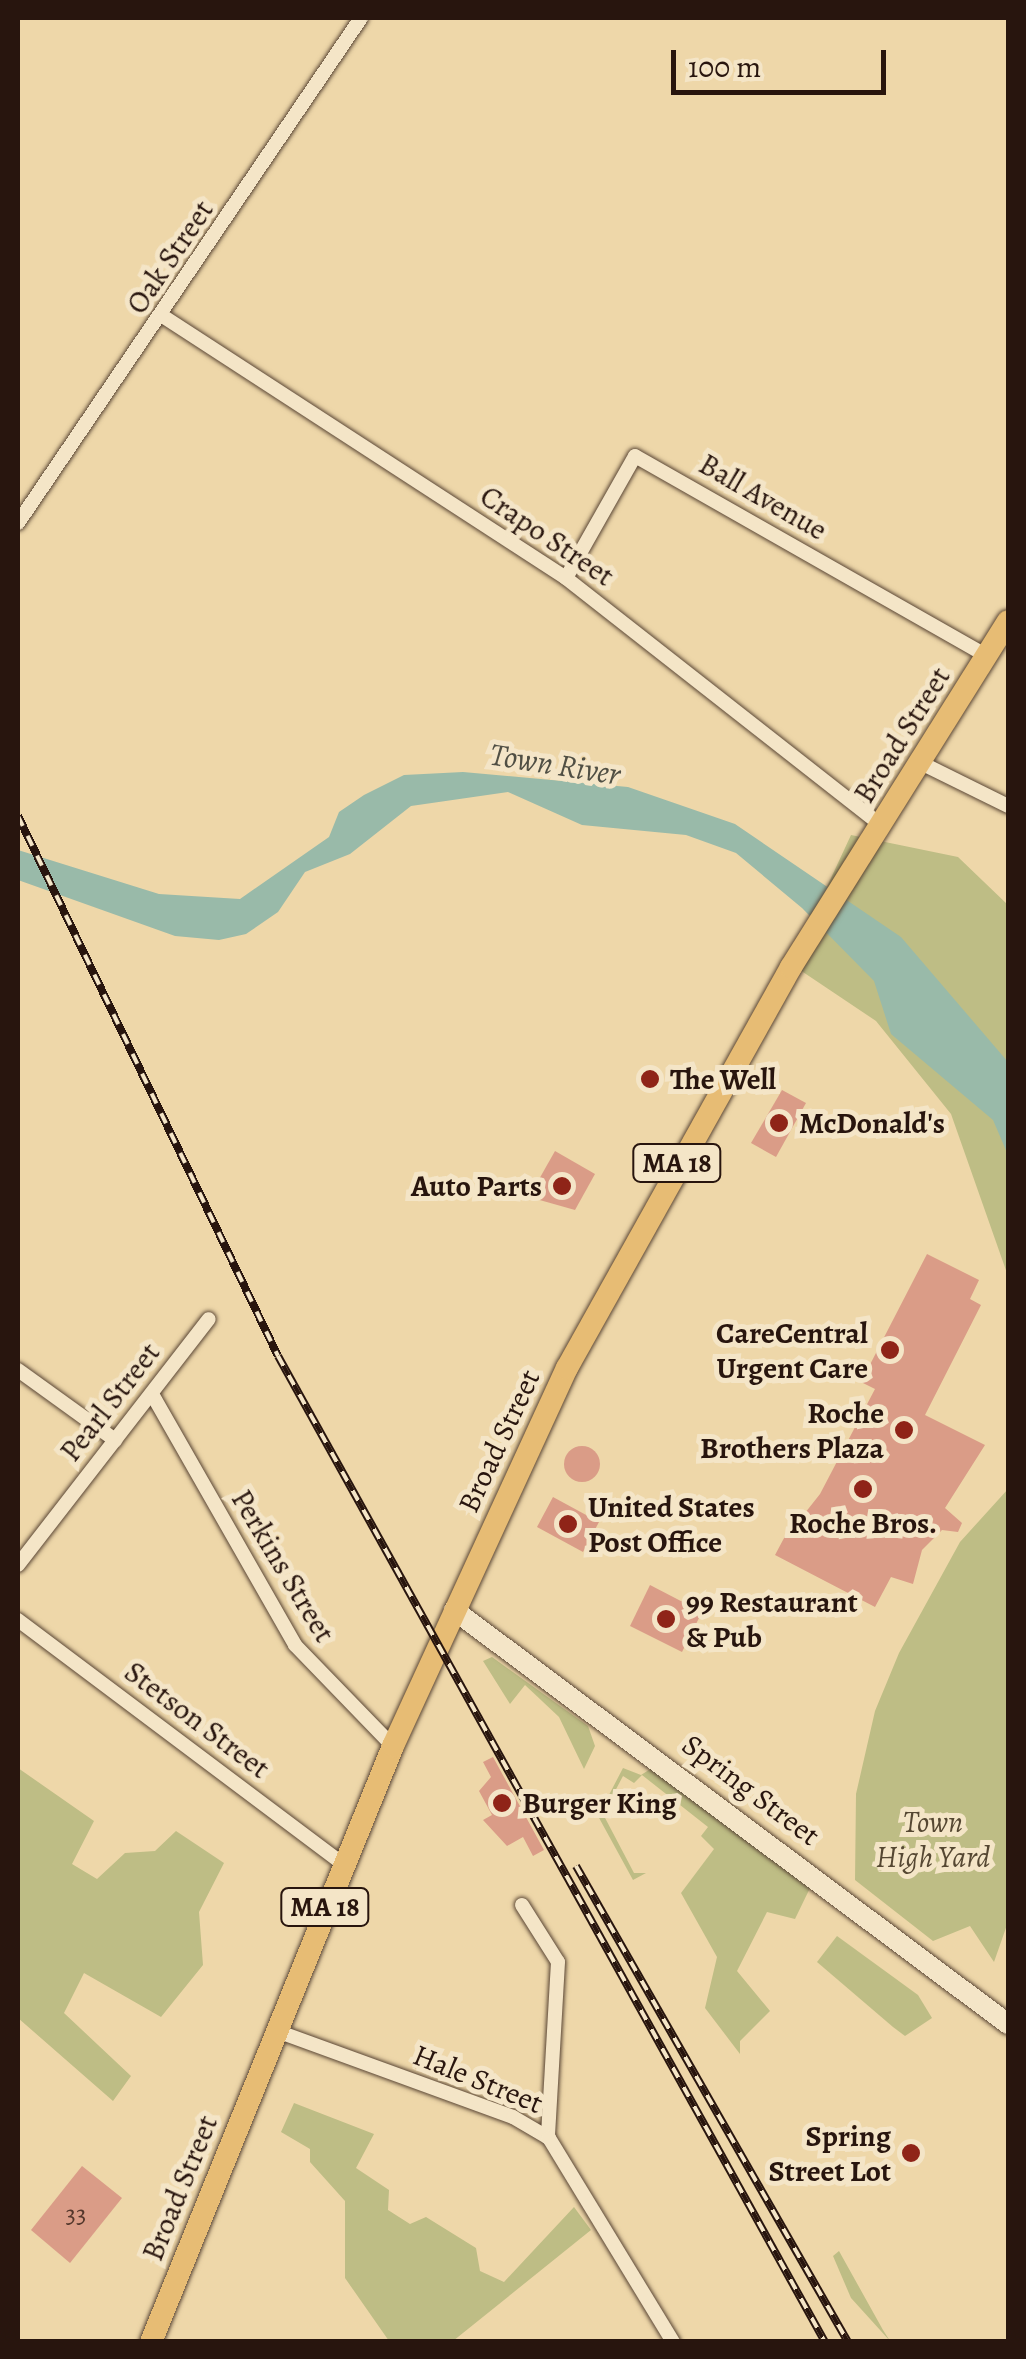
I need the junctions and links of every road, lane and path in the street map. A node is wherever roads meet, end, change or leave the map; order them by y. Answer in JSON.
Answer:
{"nodes":[{"id":1,"x":356,"y":19,"type":"edge"},
{"id":2,"x":164,"y":316,"type":"junction"},
{"id":3,"x":18,"y":523,"type":"edge"},
{"id":4,"x":566,"y":578,"type":"junction"},
{"id":5,"x":1008,"y":621,"type":"edge"},
{"id":6,"x":987,"y":656,"type":"junction"},
{"id":7,"x":920,"y":763,"type":"junction"},
{"id":8,"x":1008,"y":806,"type":"edge"},
{"id":9,"x":881,"y":825,"type":"junction"},
{"id":10,"x":209,"y":1319,"type":"dead end"},
{"id":11,"x":18,"y":1370,"type":"edge"},
{"id":12,"x":152,"y":1394,"type":"junction"},
{"id":13,"x":115,"y":1440,"type":"junction"},
{"id":14,"x":18,"y":1566,"type":"edge"},
{"id":15,"x":454,"y":1610,"type":"junction"},
{"id":16,"x":18,"y":1620,"type":"edge"},
{"id":17,"x":393,"y":1746,"type":"junction"},
{"id":18,"x":342,"y":1864,"type":"junction"},
{"id":19,"x":522,"y":1905,"type":"dead end"},
{"id":20,"x":1008,"y":2024,"type":"edge"},
{"id":21,"x":274,"y":2030,"type":"junction"},
{"id":22,"x":548,"y":2138,"type":"junction"},
{"id":23,"x":151,"y":2342,"type":"edge"},
{"id":24,"x":672,"y":2342,"type":"edge"}],
"edges":[{"from":1,"to":2,"type":"street","name":"Oak Street"},
{"from":2,"to":3,"type":"street","name":"Oak Street"},
{"from":2,"to":4,"type":"street","name":"Crapo Street"},
{"from":4,"to":6,"type":"street","name":"Ball Avenue"},
{"from":4,"to":9,"type":"street","name":"Crapo Street"},
{"from":5,"to":6,"type":"main road","name":"Broad Street","number":"MA 18"},
{"from":6,"to":7,"type":"main road","name":"Broad Street","number":"MA 18"},
{"from":7,"to":8,"type":"street"},
{"from":7,"to":9,"type":"main road","name":"Broad Street","number":"MA 18"},
{"from":9,"to":15,"type":"main road","name":"Broad Street","number":"MA 18"},
{"from":10,"to":12,"type":"street","name":"Pearl Street"},
{"from":11,"to":13,"type":"street"},
{"from":12,"to":13,"type":"street","name":"Pearl Street"},
{"from":12,"to":17,"type":"street","name":"Perkins Street"},
{"from":13,"to":14,"type":"street","name":"Pearl Street"},
{"from":15,"to":17,"type":"main road","name":"Broad Street","number":"MA 18"},
{"from":15,"to":20,"type":"street","name":"Spring Street"},
{"from":16,"to":18,"type":"street","name":"Stetson Street"},
{"from":17,"to":18,"type":"main road","name":"Broad Street","number":"MA 18"},
{"from":18,"to":21,"type":"main road","name":"Broad Street","number":"MA 18"},
{"from":19,"to":22,"type":"street"},
{"from":21,"to":22,"type":"street","name":"Hale Street"},
{"from":21,"to":23,"type":"main road","name":"Broad Street","number":"MA 18"},
{"from":22,"to":24,"type":"street","name":"Hale Street"}]}
